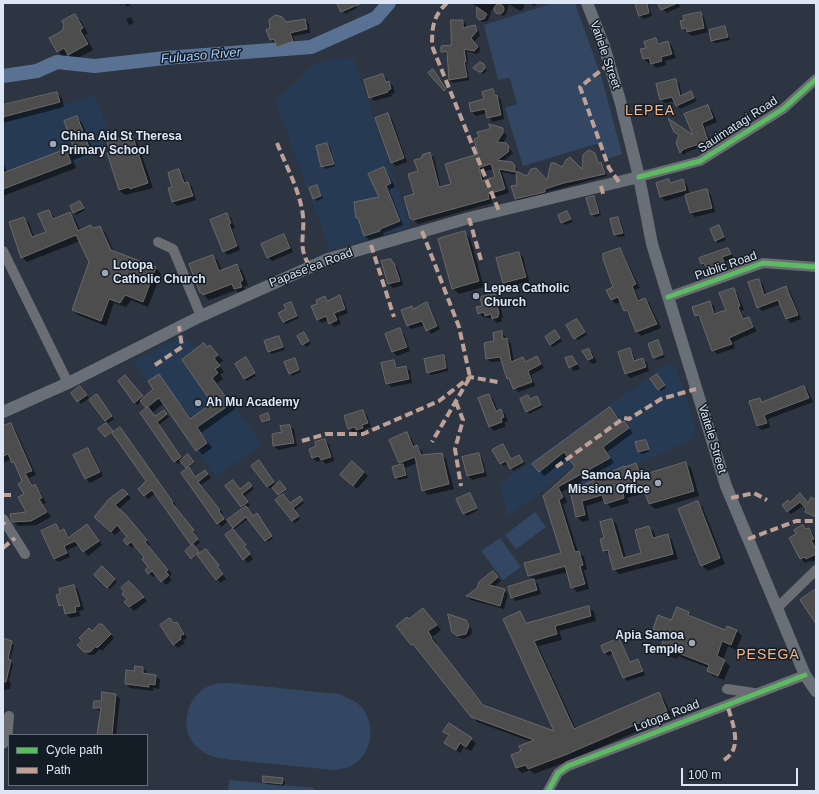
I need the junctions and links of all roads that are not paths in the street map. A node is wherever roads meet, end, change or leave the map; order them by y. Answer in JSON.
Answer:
{"nodes":[{"id":1,"x":588,"y":3,"type":"edge"},
{"id":2,"x":816,"y":79,"type":"edge"},
{"id":3,"x":639,"y":177,"type":"junction"},
{"id":4,"x":158,"y":242,"type":"dead end"},
{"id":5,"x":3,"y":251,"type":"edge"},
{"id":6,"x":816,"y":267,"type":"edge"},
{"id":7,"x":668,"y":297,"type":"junction"},
{"id":8,"x":201,"y":316,"type":"junction"},
{"id":9,"x":68,"y":383,"type":"junction"},
{"id":10,"x":3,"y":412,"type":"edge"},
{"id":11,"x":3,"y":519,"type":"edge"},
{"id":12,"x":25,"y":554,"type":"dead end"},
{"id":13,"x":816,"y":570,"type":"edge"},
{"id":14,"x":777,"y":608,"type":"junction"},
{"id":15,"x":805,"y":675,"type":"junction"},
{"id":16,"x":727,"y":689,"type":"dead end"},
{"id":17,"x":816,"y":691,"type":"edge"},
{"id":18,"x":756,"y":693,"type":"junction"},
{"id":19,"x":9,"y":716,"type":"dead end"},
{"id":20,"x":3,"y":744,"type":"edge"},
{"id":21,"x":548,"y":791,"type":"edge"}],
"edges":[{"from":1,"to":3,"type":"main road","name":"Vatiele Street"},
{"from":2,"to":3,"type":"street","name":"Sauimatagi Road"},
{"from":3,"to":7,"type":"main road","name":"Vaitele Street"},
{"from":3,"to":8,"type":"main road","name":"Papase'ea Road"},
{"from":4,"to":8,"type":"street"},
{"from":5,"to":9,"type":"street"},
{"from":6,"to":7,"type":"street","name":"Public Road"},
{"from":7,"to":14,"type":"main road","name":"Vaitele Street"},
{"from":8,"to":9,"type":"main road","name":"Papase'ea Road"},
{"from":9,"to":10,"type":"main road","name":"Papase'ea Road"},
{"from":11,"to":12,"type":"street"},
{"from":13,"to":14,"type":"street"},
{"from":14,"to":15,"type":"main road","name":"Vaitele Street"},
{"from":15,"to":17,"type":"main road","name":"Vaitele Street"},
{"from":15,"to":18,"type":"street","name":"Lotopa Road"},
{"from":16,"to":18,"type":"street"},
{"from":18,"to":21,"type":"street","name":"Lotopa Road"},
{"from":19,"to":20,"type":"street"}]}
